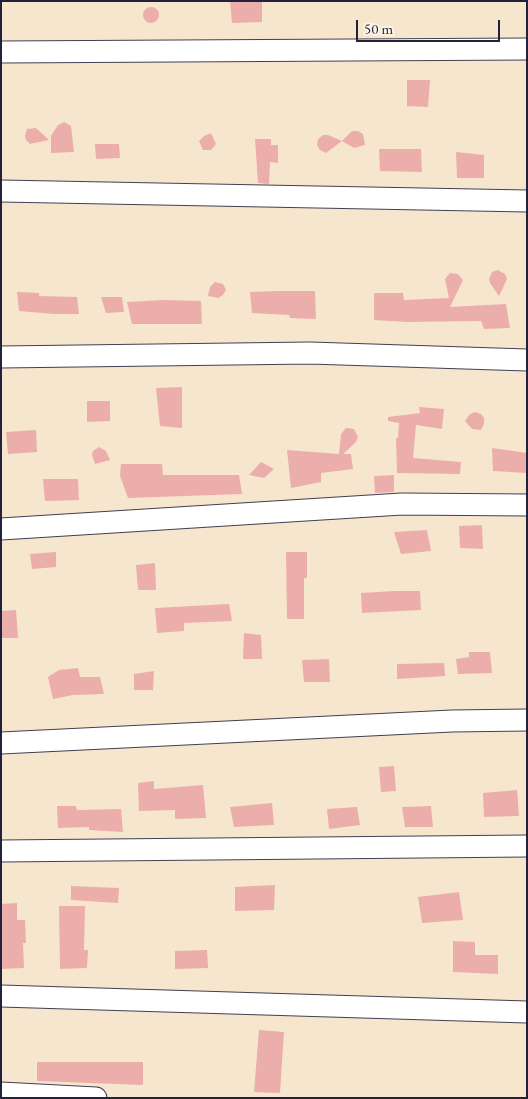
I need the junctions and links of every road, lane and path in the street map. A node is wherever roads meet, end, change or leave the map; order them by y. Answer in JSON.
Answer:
{"nodes":[{"id":1,"x":527,"y":50,"type":"edge"},
{"id":2,"x":1,"y":52,"type":"edge"},
{"id":3,"x":1,"y":191,"type":"edge"},
{"id":4,"x":527,"y":201,"type":"edge"},
{"id":5,"x":1,"y":357,"type":"edge"},
{"id":6,"x":527,"y":360,"type":"edge"},
{"id":7,"x":527,"y":505,"type":"edge"},
{"id":8,"x":1,"y":529,"type":"edge"},
{"id":9,"x":527,"y":720,"type":"edge"},
{"id":10,"x":1,"y":743,"type":"edge"},
{"id":11,"x":527,"y":846,"type":"edge"},
{"id":12,"x":1,"y":851,"type":"edge"},
{"id":13,"x":1,"y":996,"type":"edge"},
{"id":14,"x":527,"y":1012,"type":"edge"},
{"id":15,"x":1,"y":1093,"type":"edge"},
{"id":16,"x":96,"y":1098,"type":"edge"}],
"edges":[{"from":1,"to":2,"type":"street"},
{"from":3,"to":4,"type":"street"},
{"from":5,"to":6,"type":"street"},
{"from":7,"to":8,"type":"street"},
{"from":9,"to":10,"type":"street"},
{"from":11,"to":12,"type":"street"},
{"from":13,"to":14,"type":"street"},
{"from":15,"to":16,"type":"street"}]}
